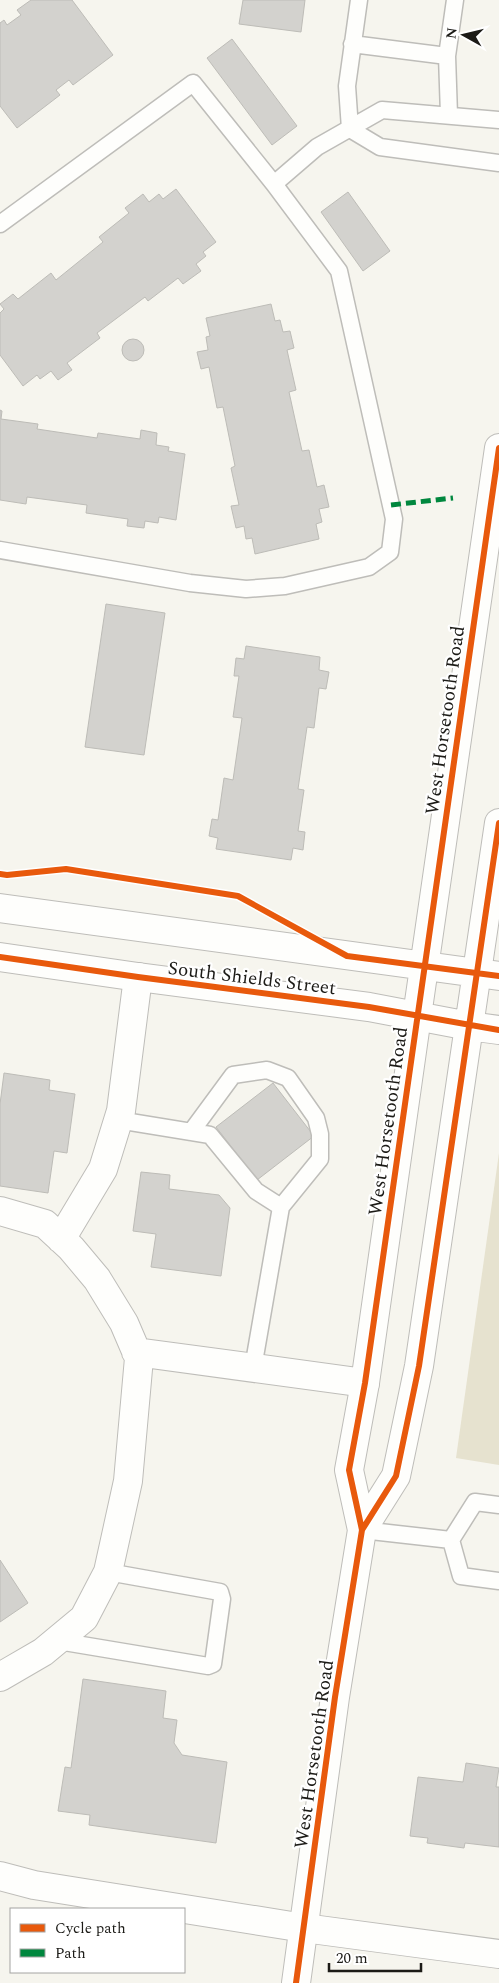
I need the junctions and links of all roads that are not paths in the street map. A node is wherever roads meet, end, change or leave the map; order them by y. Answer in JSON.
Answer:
{"nodes":[{"id":1,"x":359,"y":0,"type":"edge"},
{"id":2,"x":455,"y":0,"type":"edge"},
{"id":3,"x":352,"y":44,"type":"junction"},
{"id":4,"x":447,"y":56,"type":"junction"},
{"id":5,"x":449,"y":115,"type":"junction"},
{"id":6,"x":499,"y":120,"type":"edge"},
{"id":7,"x":350,"y":129,"type":"junction"},
{"id":8,"x":499,"y":163,"type":"edge"},
{"id":9,"x":274,"y":184,"type":"junction"},
{"id":10,"x":0,"y":224,"type":"edge"},
{"id":11,"x":499,"y":448,"type":"edge"},
{"id":12,"x":0,"y":550,"type":"edge"},
{"id":13,"x":499,"y":823,"type":"edge"},
{"id":14,"x":0,"y":908,"type":"edge"},
{"id":15,"x":0,"y":957,"type":"edge"},
{"id":16,"x":423,"y":967,"type":"junction"},
{"id":17,"x":488,"y":974,"type":"edge"},
{"id":18,"x":138,"y":977,"type":"junction"},
{"id":19,"x":418,"y":1016,"type":"junction"},
{"id":20,"x":469,"y":1026,"type":"junction"},
{"id":21,"x":499,"y":1030,"type":"edge"},
{"id":22,"x":118,"y":1120,"type":"junction"},
{"id":23,"x":191,"y":1132,"type":"junction"},
{"id":24,"x":281,"y":1207,"type":"junction"},
{"id":25,"x":0,"y":1211,"type":"edge"},
{"id":26,"x":61,"y":1239,"type":"junction"},
{"id":27,"x":136,"y":1352,"type":"junction"},
{"id":28,"x":253,"y":1368,"type":"junction"},
{"id":29,"x":365,"y":1383,"type":"junction"},
{"id":30,"x":499,"y":1505,"type":"edge"},
{"id":31,"x":362,"y":1530,"type":"junction"},
{"id":32,"x":451,"y":1540,"type":"junction"},
{"id":33,"x":108,"y":1572,"type":"junction"},
{"id":34,"x":499,"y":1581,"type":"edge"},
{"id":35,"x":58,"y":1641,"type":"junction"},
{"id":36,"x":0,"y":1677,"type":"edge"},
{"id":37,"x":0,"y":1876,"type":"edge"},
{"id":38,"x":178,"y":1908,"type":"edge"},
{"id":39,"x":185,"y":1909,"type":"edge"},
{"id":40,"x":304,"y":1928,"type":"junction"},
{"id":41,"x":499,"y":1954,"type":"edge"},
{"id":42,"x":296,"y":1983,"type":"edge"}],
"edges":[{"from":1,"to":3,"type":"lane"},
{"from":2,"to":4,"type":"lane"},
{"from":3,"to":4,"type":"lane"},
{"from":3,"to":7,"type":"lane"},
{"from":4,"to":5,"type":"lane"},
{"from":5,"to":6,"type":"lane"},
{"from":5,"to":7,"type":"lane"},
{"from":7,"to":8,"type":"lane"},
{"from":7,"to":9,"type":"lane"},
{"from":9,"to":10,"type":"lane"},
{"from":9,"to":12,"type":"lane"},
{"from":11,"to":16,"type":"main road","name":"West Horsetooth Road"},
{"from":13,"to":17,"type":"main road","name":"West Horsetooth Road"},
{"from":14,"to":16,"type":"main road","name":"South Shields Street"},
{"from":15,"to":18,"type":"main road","name":"South Shields Street"},
{"from":16,"to":17,"type":"main road","name":"South Shields Street"},
{"from":16,"to":19,"type":"main road","name":"West Horsetooth Road"},
{"from":17,"to":20,"type":"main road","name":"West Horsetooth Road"},
{"from":18,"to":19,"type":"main road","name":"South Shields Street"},
{"from":18,"to":22,"type":"main road"},
{"from":19,"to":20,"type":"main road","name":"South Shields Street"},
{"from":19,"to":29,"type":"main road","name":"West Horsetooth Road"},
{"from":20,"to":21,"type":"main road","name":"South Shields Street"},
{"from":20,"to":31,"type":"main road","name":"West Horsetooth Road"},
{"from":22,"to":23,"type":"lane"},
{"from":22,"to":26,"type":"main road"},
{"from":23,"to":24,"type":"lane"},
{"from":23,"to":24,"type":"lane"},
{"from":24,"to":28,"type":"lane"},
{"from":25,"to":26,"type":"main road"},
{"from":26,"to":27,"type":"main road"},
{"from":27,"to":28,"type":"main road"},
{"from":27,"to":33,"type":"main road"},
{"from":28,"to":29,"type":"main road"},
{"from":29,"to":31,"type":"main road","name":"West Horsetooth Road"},
{"from":30,"to":32,"type":"lane"},
{"from":31,"to":32,"type":"lane"},
{"from":31,"to":40,"type":"main road","name":"West Horsetooth Road"},
{"from":32,"to":34,"type":"lane"},
{"from":33,"to":35,"type":"main road"},
{"from":33,"to":35,"type":"lane"},
{"from":35,"to":36,"type":"main road"},
{"from":37,"to":38,"type":"main road"},
{"from":39,"to":40,"type":"main road"},
{"from":40,"to":41,"type":"main road"},
{"from":40,"to":42,"type":"main road","name":"West Horsetooth Road"}]}
